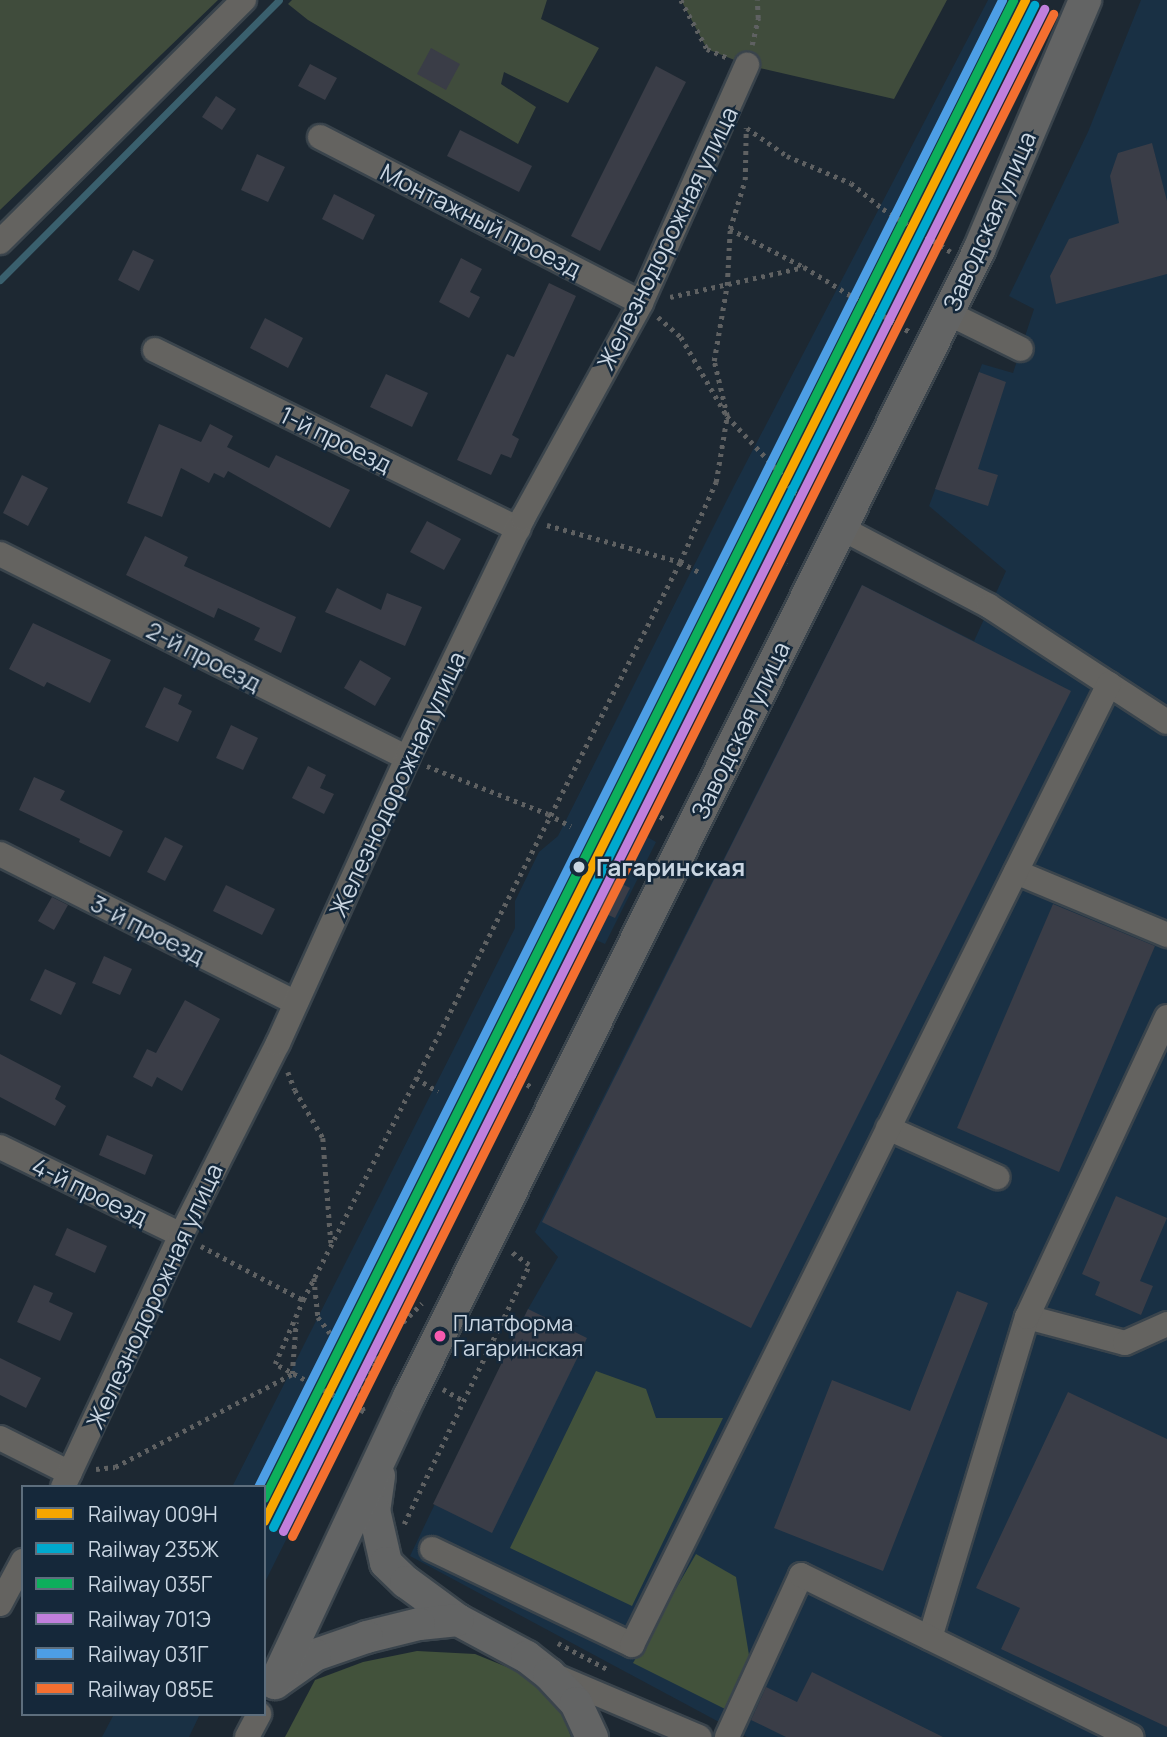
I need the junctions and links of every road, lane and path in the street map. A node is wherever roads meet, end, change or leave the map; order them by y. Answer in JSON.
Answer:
{"nodes":[{"id":1,"x":244,"y":0,"type":"edge"},
{"id":2,"x":681,"y":0,"type":"edge"},
{"id":3,"x":757,"y":0,"type":"edge"},
{"id":4,"x":1085,"y":0,"type":"edge"},
{"id":5,"x":743,"y":76,"type":"junction"},
{"id":6,"x":746,"y":128,"type":"junction"},
{"id":7,"x":320,"y":137,"type":"dead end"},
{"id":8,"x":730,"y":229,"type":"junction"},
{"id":9,"x":0,"y":242,"type":"edge"},
{"id":10,"x":953,"y":253,"type":"dead end"},
{"id":11,"x":804,"y":267,"type":"junction"},
{"id":12,"x":727,"y":285,"type":"junction"},
{"id":13,"x":641,"y":303,"type":"junction"},
{"id":14,"x":948,"y":313,"type":"junction"},
{"id":15,"x":917,"y":336,"type":"dead end"},
{"id":16,"x":1021,"y":348,"type":"dead end"},
{"id":17,"x":155,"y":350,"type":"dead end"},
{"id":18,"x":727,"y":416,"type":"junction"},
{"id":19,"x":818,"y":496,"type":"dead end"},
{"id":20,"x":520,"y":524,"type":"junction"},
{"id":21,"x":841,"y":528,"type":"junction"},
{"id":22,"x":0,"y":554,"type":"edge"},
{"id":23,"x":772,"y":556,"type":"dead end"},
{"id":24,"x":680,"y":562,"type":"junction"},
{"id":25,"x":787,"y":565,"type":"dead end"},
{"id":26,"x":699,"y":572,"type":"dead end"},
{"id":27,"x":1109,"y":684,"type":"junction"},
{"id":28,"x":1167,"y":722,"type":"edge"},
{"id":29,"x":407,"y":758,"type":"junction"},
{"id":30,"x":646,"y":807,"type":"dead end"},
{"id":31,"x":548,"y":814,"type":"junction"},
{"id":32,"x":660,"y":816,"type":"dead end"},
{"id":33,"x":571,"y":826,"type":"dead end"},
{"id":34,"x":0,"y":854,"type":"edge"},
{"id":35,"x":1016,"y":872,"type":"junction"},
{"id":36,"x":1167,"y":935,"type":"edge"},
{"id":37,"x":296,"y":1003,"type":"junction"},
{"id":38,"x":1167,"y":1017,"type":"edge"},
{"id":39,"x":278,"y":1043,"type":"junction"},
{"id":40,"x":513,"y":1075,"type":"dead end"},
{"id":41,"x":416,"y":1078,"type":"junction"},
{"id":42,"x":528,"y":1085,"type":"dead end"},
{"id":43,"x":438,"y":1092,"type":"dead end"},
{"id":44,"x":888,"y":1128,"type":"junction"},
{"id":45,"x":0,"y":1147,"type":"edge"},
{"id":46,"x":997,"y":1177,"type":"dead end"},
{"id":47,"x":181,"y":1235,"type":"junction"},
{"id":48,"x":517,"y":1242,"type":"dead end"},
{"id":49,"x":331,"y":1244,"type":"junction"},
{"id":50,"x":314,"y":1278,"type":"junction"},
{"id":51,"x":303,"y":1300,"type":"junction"},
{"id":52,"x":422,"y":1303,"type":"dead end"},
{"id":53,"x":296,"y":1316,"type":"junction"},
{"id":54,"x":1027,"y":1317,"type":"junction"},
{"id":55,"x":1167,"y":1324,"type":"edge"},
{"id":56,"x":330,"y":1333,"type":"dead end"},
{"id":57,"x":360,"y":1350,"type":"dead end"},
{"id":58,"x":377,"y":1360,"type":"junction"},
{"id":59,"x":292,"y":1374,"type":"junction"},
{"id":60,"x":439,"y":1387,"type":"dead end"},
{"id":61,"x":464,"y":1401,"type":"junction"},
{"id":62,"x":0,"y":1438,"type":"edge"},
{"id":63,"x":382,"y":1454,"type":"junction"},
{"id":64,"x":67,"y":1480,"type":"edge"},
{"id":65,"x":401,"y":1531,"type":"dead end"},
{"id":66,"x":432,"y":1549,"type":"dead end"},
{"id":67,"x":21,"y":1565,"type":"edge"},
{"id":68,"x":389,"y":1566,"type":"junction"},
{"id":69,"x":323,"y":1580,"type":"junction"},
{"id":70,"x":0,"y":1604,"type":"edge"},
{"id":71,"x":458,"y":1620,"type":"junction"},
{"id":72,"x":372,"y":1635,"type":"junction"},
{"id":73,"x":547,"y":1638,"type":"dead end"},
{"id":74,"x":930,"y":1638,"type":"junction"},
{"id":75,"x":549,"y":1674,"type":"junction"},
{"id":76,"x":620,"y":1676,"type":"dead end"},
{"id":77,"x":270,"y":1694,"type":"edge"},
{"id":78,"x":258,"y":1716,"type":"edge"},
{"id":79,"x":247,"y":1737,"type":"edge"},
{"id":80,"x":592,"y":1737,"type":"edge"},
{"id":81,"x":699,"y":1737,"type":"edge"},
{"id":82,"x":727,"y":1737,"type":"edge"},
{"id":83,"x":1132,"y":1737,"type":"edge"}],
"edges":[{"from":1,"to":9,"type":"street"},
{"from":2,"to":5,"type":"path"},
{"from":3,"to":5,"type":"path"},
{"from":4,"to":14,"type":"main road","name":"Заводская улица"},
{"from":5,"to":6,"type":"path"},
{"from":5,"to":13,"type":"street","name":"Железнодорожная улица"},
{"from":6,"to":8,"type":"path"},
{"from":6,"to":10,"type":"path"},
{"from":7,"to":13,"type":"street","name":"Монтажный проезд"},
{"from":8,"to":11,"type":"path"},
{"from":8,"to":12,"type":"path"},
{"from":11,"to":12,"type":"path"},
{"from":11,"to":15,"type":"path"},
{"from":12,"to":13,"type":"path"},
{"from":12,"to":18,"type":"path"},
{"from":13,"to":18,"type":"path"},
{"from":13,"to":20,"type":"street","name":"Железнодорожная улица"},
{"from":14,"to":16,"type":"street"},
{"from":14,"to":21,"type":"main road","name":"Заводская улица"},
{"from":17,"to":20,"type":"street","name":"1-й проезд"},
{"from":18,"to":19,"type":"path"},
{"from":18,"to":24,"type":"path"},
{"from":20,"to":24,"type":"path"},
{"from":20,"to":29,"type":"street","name":"Железнодорожная улица"},
{"from":21,"to":27,"type":"street"},
{"from":21,"to":63,"type":"main road","name":"Заводская улица"},
{"from":22,"to":29,"type":"street","name":"2-й проезд"},
{"from":23,"to":25,"type":"path"},
{"from":24,"to":26,"type":"path"},
{"from":24,"to":31,"type":"path"},
{"from":27,"to":28,"type":"street"},
{"from":27,"to":35,"type":"street"},
{"from":29,"to":31,"type":"path"},
{"from":29,"to":37,"type":"street","name":"Железнодорожная улица"},
{"from":30,"to":32,"type":"path"},
{"from":31,"to":33,"type":"path"},
{"from":31,"to":41,"type":"path"},
{"from":34,"to":37,"type":"street","name":"3-й проезд"},
{"from":35,"to":36,"type":"street"},
{"from":35,"to":44,"type":"street"},
{"from":37,"to":39,"type":"street","name":"Железнодорожная улица"},
{"from":38,"to":54,"type":"street"},
{"from":39,"to":47,"type":"street","name":"Железнодорожная улица"},
{"from":39,"to":49,"type":"path"},
{"from":40,"to":42,"type":"path"},
{"from":41,"to":43,"type":"path"},
{"from":41,"to":49,"type":"path"},
{"from":44,"to":46,"type":"street"},
{"from":44,"to":66,"type":"street"},
{"from":45,"to":47,"type":"street","name":"4-й проезд"},
{"from":47,"to":51,"type":"path"},
{"from":47,"to":64,"type":"street","name":"Железнодорожная улица"},
{"from":48,"to":61,"type":"path"},
{"from":49,"to":50,"type":"path"},
{"from":50,"to":51,"type":"path"},
{"from":50,"to":56,"type":"path"},
{"from":51,"to":53,"type":"path"},
{"from":52,"to":58,"type":"path"},
{"from":53,"to":59,"type":"path"},
{"from":53,"to":59,"type":"path"},
{"from":54,"to":55,"type":"street"},
{"from":54,"to":74,"type":"street"},
{"from":57,"to":58,"type":"path"},
{"from":58,"to":59,"type":"path"},
{"from":59,"to":64,"type":"path"},
{"from":60,"to":61,"type":"path"},
{"from":61,"to":65,"type":"path"},
{"from":62,"to":64,"type":"street"},
{"from":63,"to":68,"type":"main road"},
{"from":63,"to":69,"type":"main road","name":"Заводская улица"},
{"from":67,"to":70,"type":"street"},
{"from":68,"to":69,"type":"main road"},
{"from":68,"to":71,"type":"main road"},
{"from":68,"to":72,"type":"main road"},
{"from":69,"to":72,"type":"main road"},
{"from":69,"to":77,"type":"main road","name":"Заводская улица"},
{"from":71,"to":72,"type":"main road"},
{"from":71,"to":75,"type":"main road"},
{"from":72,"to":77,"type":"main road"},
{"from":73,"to":76,"type":"path"},
{"from":74,"to":82,"type":"street"},
{"from":74,"to":83,"type":"street"},
{"from":75,"to":80,"type":"main road"},
{"from":75,"to":81,"type":"street"},
{"from":78,"to":79,"type":"street"}]}
